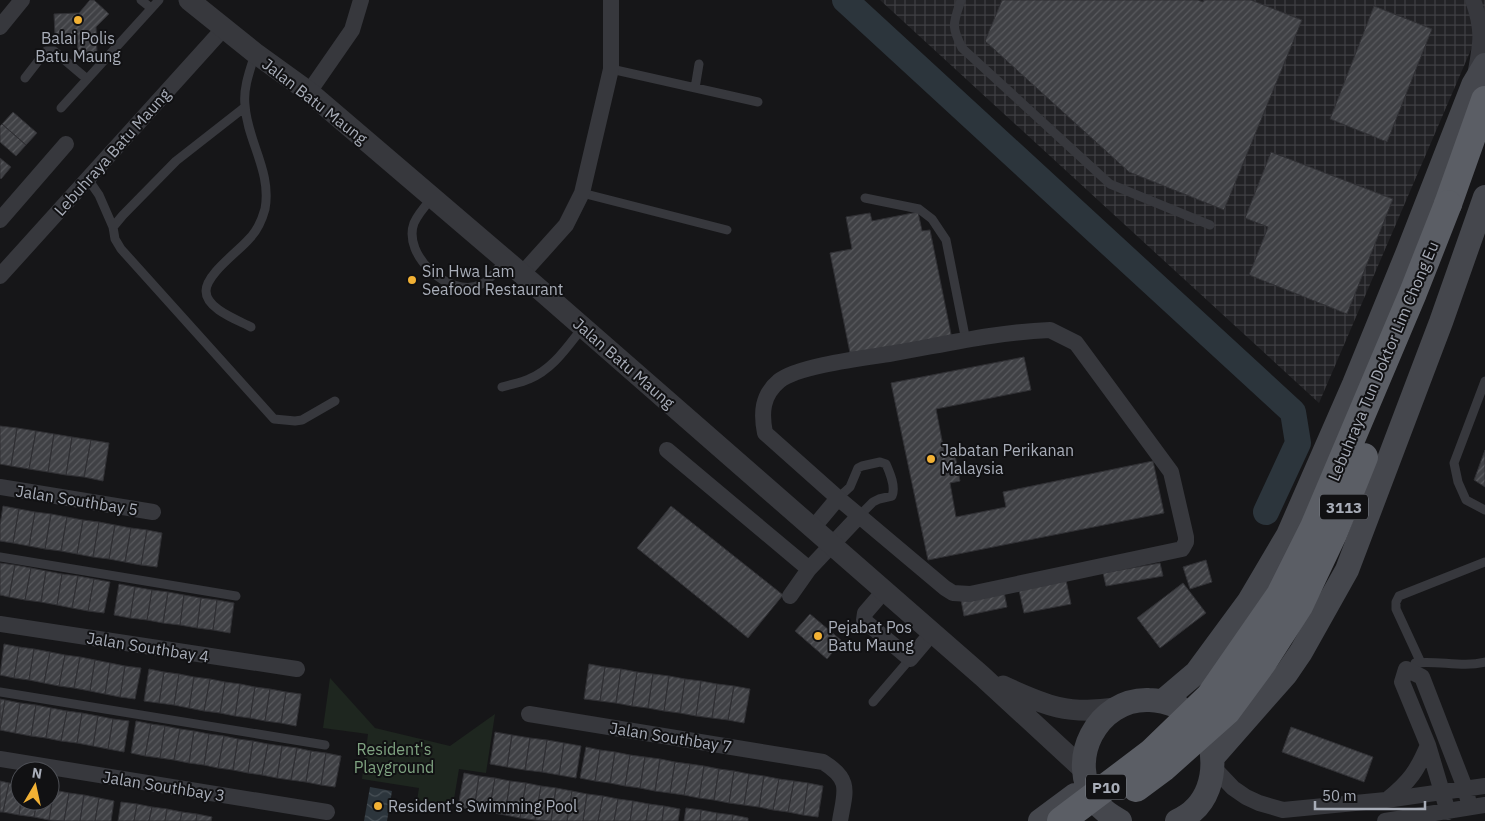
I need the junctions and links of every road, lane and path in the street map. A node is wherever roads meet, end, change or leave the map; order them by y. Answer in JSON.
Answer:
{"nodes":[{"id":1,"x":22,"y":0,"type":"edge"},
{"id":2,"x":141,"y":0,"type":"edge"},
{"id":3,"x":159,"y":0,"type":"edge"},
{"id":4,"x":189,"y":0,"type":"edge"},
{"id":5,"x":361,"y":0,"type":"edge"},
{"id":6,"x":611,"y":0,"type":"edge"},
{"id":7,"x":961,"y":0,"type":"edge"},
{"id":8,"x":1473,"y":0,"type":"edge"},
{"id":9,"x":152,"y":8,"type":"junction"},
{"id":10,"x":0,"y":26,"type":"edge"},
{"id":11,"x":224,"y":28,"type":"junction"},
{"id":12,"x":255,"y":53,"type":"junction"},
{"id":13,"x":700,"y":64,"type":"dead end"},
{"id":14,"x":1485,"y":65,"type":"edge"},
{"id":15,"x":612,"y":69,"type":"junction"},
{"id":16,"x":25,"y":78,"type":"dead end"},
{"id":17,"x":87,"y":79,"type":"junction"},
{"id":18,"x":695,"y":88,"type":"junction"},
{"id":19,"x":309,"y":92,"type":"junction"},
{"id":20,"x":1479,"y":92,"type":"edge"},
{"id":21,"x":758,"y":102,"type":"dead end"},
{"id":22,"x":245,"y":107,"type":"junction"},
{"id":23,"x":61,"y":108,"type":"dead end"},
{"id":24,"x":66,"y":144,"type":"dead end"},
{"id":25,"x":1485,"y":152,"type":"edge"},
{"id":26,"x":88,"y":179,"type":"junction"},
{"id":27,"x":582,"y":193,"type":"junction"},
{"id":28,"x":1485,"y":197,"type":"edge"},
{"id":29,"x":432,"y":198,"type":"junction"},
{"id":30,"x":865,"y":198,"type":"dead end"},
{"id":31,"x":1454,"y":206,"type":"junction"},
{"id":32,"x":0,"y":220,"type":"edge"},
{"id":33,"x":1210,"y":224,"type":"dead end"},
{"id":34,"x":113,"y":227,"type":"junction"},
{"id":35,"x":727,"y":230,"type":"dead end"},
{"id":36,"x":504,"y":260,"type":"junction"},
{"id":37,"x":522,"y":274,"type":"junction"},
{"id":38,"x":0,"y":276,"type":"edge"},
{"id":39,"x":251,"y":327,"type":"dead end"},
{"id":40,"x":583,"y":327,"type":"junction"},
{"id":41,"x":966,"y":341,"type":"junction"},
{"id":42,"x":1485,"y":381,"type":"edge"},
{"id":43,"x":502,"y":387,"type":"dead end"},
{"id":44,"x":335,"y":401,"type":"dead end"},
{"id":45,"x":667,"y":450,"type":"dead end"},
{"id":46,"x":0,"y":487,"type":"edge"},
{"id":47,"x":838,"y":498,"type":"junction"},
{"id":48,"x":1485,"y":510,"type":"edge"},
{"id":49,"x":153,"y":512,"type":"dead end"},
{"id":50,"x":859,"y":516,"type":"junction"},
{"id":51,"x":813,"y":528,"type":"junction"},
{"id":52,"x":832,"y":545,"type":"junction"},
{"id":53,"x":0,"y":557,"type":"edge"},
{"id":54,"x":1485,"y":562,"type":"edge"},
{"id":55,"x":809,"y":570,"type":"junction"},
{"id":56,"x":1262,"y":579,"type":"junction"},
{"id":57,"x":884,"y":591,"type":"junction"},
{"id":58,"x":236,"y":596,"type":"dead end"},
{"id":59,"x":790,"y":596,"type":"dead end"},
{"id":60,"x":1330,"y":600,"type":"junction"},
{"id":61,"x":0,"y":624,"type":"edge"},
{"id":62,"x":932,"y":633,"type":"junction"},
{"id":63,"x":910,"y":659,"type":"junction"},
{"id":64,"x":1485,"y":662,"type":"edge"},
{"id":65,"x":1413,"y":666,"type":"junction"},
{"id":66,"x":297,"y":669,"type":"dead end"},
{"id":67,"x":982,"y":676,"type":"junction"},
{"id":68,"x":0,"y":692,"type":"edge"},
{"id":69,"x":1163,"y":701,"type":"junction"},
{"id":70,"x":873,"y":702,"type":"dead end"},
{"id":71,"x":1116,"y":708,"type":"junction"},
{"id":72,"x":529,"y":714,"type":"dead end"},
{"id":73,"x":325,"y":745,"type":"dead end"},
{"id":74,"x":1428,"y":745,"type":"junction"},
{"id":75,"x":0,"y":759,"type":"edge"},
{"id":76,"x":1157,"y":760,"type":"junction"},
{"id":77,"x":1213,"y":762,"type":"junction"},
{"id":78,"x":1086,"y":778,"type":"junction"},
{"id":79,"x":1485,"y":786,"type":"edge"},
{"id":80,"x":1465,"y":788,"type":"junction"},
{"id":81,"x":1443,"y":793,"type":"junction"},
{"id":82,"x":1386,"y":800,"type":"junction"},
{"id":83,"x":1465,"y":811,"type":"edge"},
{"id":84,"x":327,"y":812,"type":"dead end"},
{"id":85,"x":840,"y":821,"type":"edge"},
{"id":86,"x":1040,"y":821,"type":"edge"},
{"id":87,"x":1061,"y":821,"type":"edge"},
{"id":88,"x":1090,"y":821,"type":"edge"},
{"id":89,"x":1120,"y":821,"type":"edge"},
{"id":90,"x":1177,"y":821,"type":"edge"},
{"id":91,"x":1385,"y":821,"type":"edge"}],
"edges":[{"from":1,"to":10,"type":"street"},
{"from":2,"to":9,"type":"lane"},
{"from":3,"to":9,"type":"lane"},
{"from":4,"to":11,"type":"street","name":"Jalan Batu Maung"},
{"from":5,"to":19,"type":"street"},
{"from":6,"to":15,"type":"street"},
{"from":7,"to":33,"type":"lane"},
{"from":8,"to":20,"type":"street"},
{"from":9,"to":17,"type":"lane"},
{"from":11,"to":12,"type":"street","name":"Jalan Batu Maung"},
{"from":11,"to":26,"type":"street","name":"Lebuhraya Batu Maung"},
{"from":12,"to":19,"type":"street","name":"Jalan Batu Maung"},
{"from":12,"to":22,"type":"lane"},
{"from":13,"to":18,"type":"lane"},
{"from":14,"to":20,"type":"main road"},
{"from":15,"to":18,"type":"lane"},
{"from":15,"to":27,"type":"street"},
{"from":16,"to":17,"type":"lane"},
{"from":17,"to":23,"type":"lane"},
{"from":18,"to":21,"type":"lane"},
{"from":19,"to":29,"type":"street","name":"Jalan Batu Maung"},
{"from":20,"to":31,"type":"highway","name":"Lebuhraya Tun Doktor Lim Chong Eu","number":"3113"},
{"from":20,"to":56,"type":"main road"},
{"from":22,"to":34,"type":"lane"},
{"from":22,"to":39,"type":"lane"},
{"from":24,"to":32,"type":"street"},
{"from":25,"to":31,"type":"highway","name":"Lebuhraya Tun Doktor Lim Chong Eu","number":"3113"},
{"from":26,"to":34,"type":"lane"},
{"from":26,"to":38,"type":"street","name":"Lebuhraya Batu Maung"},
{"from":27,"to":35,"type":"lane"},
{"from":27,"to":37,"type":"street"},
{"from":28,"to":60,"type":"main road"},
{"from":29,"to":36,"type":"street","name":"Jalan Batu Maung"},
{"from":29,"to":36,"type":"lane"},
{"from":30,"to":41,"type":"lane"},
{"from":31,"to":76,"type":"highway","name":"Lebuhraya Tun Doktor Lim Chong Eu","number":"3113","bridge":true},
{"from":34,"to":44,"type":"lane"},
{"from":36,"to":37,"type":"street","name":"Jalan Batu Maung"},
{"from":37,"to":40,"type":"street","name":"Jalan Batu Maung"},
{"from":40,"to":43,"type":"lane"},
{"from":40,"to":51,"type":"street","name":"Jalan Batu Maung"},
{"from":41,"to":47,"type":"street"},
{"from":41,"to":50,"type":"street"},
{"from":42,"to":48,"type":"lane"},
{"from":45,"to":55,"type":"street"},
{"from":46,"to":49,"type":"street","name":"Jalan Southbay 5"},
{"from":47,"to":50,"type":"street"},
{"from":47,"to":50,"type":"lane"},
{"from":47,"to":51,"type":"street"},
{"from":50,"to":52,"type":"street"},
{"from":51,"to":52,"type":"street","name":"Jalan Batu Maung"},
{"from":52,"to":55,"type":"street"},
{"from":52,"to":57,"type":"street","name":"Jalan Batu Maung"},
{"from":53,"to":58,"type":"lane"},
{"from":54,"to":65,"type":"lane"},
{"from":55,"to":59,"type":"street"},
{"from":56,"to":60,"type":"main road"},
{"from":56,"to":69,"type":"main road"},
{"from":57,"to":62,"type":"street","name":"Jalan Batu Maung"},
{"from":57,"to":63,"type":"street"},
{"from":60,"to":77,"type":"main road"},
{"from":61,"to":66,"type":"street","name":"Jalan Southbay 4"},
{"from":62,"to":63,"type":"street"},
{"from":62,"to":67,"type":"street","name":"Jalan Batu Maung"},
{"from":63,"to":70,"type":"lane"},
{"from":64,"to":65,"type":"lane"},
{"from":65,"to":74,"type":"street"},
{"from":65,"to":80,"type":"street"},
{"from":67,"to":71,"type":"street","name":"Jalan Batu Maung"},
{"from":67,"to":78,"type":"street","name":"Jalan Batu Maung"},
{"from":68,"to":73,"type":"lane"},
{"from":69,"to":71,"type":"main road"},
{"from":69,"to":77,"type":"main road"},
{"from":71,"to":78,"type":"main road"},
{"from":72,"to":85,"type":"street","name":"Jalan Southbay 7"},
{"from":74,"to":81,"type":"street"},
{"from":74,"to":82,"type":"street"},
{"from":75,"to":84,"type":"street","name":"Jalan Southbay 3"},
{"from":76,"to":87,"type":"highway","number":"P10","bridge":true},
{"from":76,"to":88,"type":"highway","number":"P10","bridge":true},
{"from":77,"to":82,"type":"street"},
{"from":77,"to":90,"type":"main road"},
{"from":78,"to":86,"type":"main road"},
{"from":78,"to":89,"type":"main road"},
{"from":79,"to":80,"type":"street"},
{"from":80,"to":81,"type":"street"},
{"from":80,"to":83,"type":"street"},
{"from":81,"to":82,"type":"street"},
{"from":81,"to":83,"type":"street"},
{"from":83,"to":91,"type":"street"}]}
